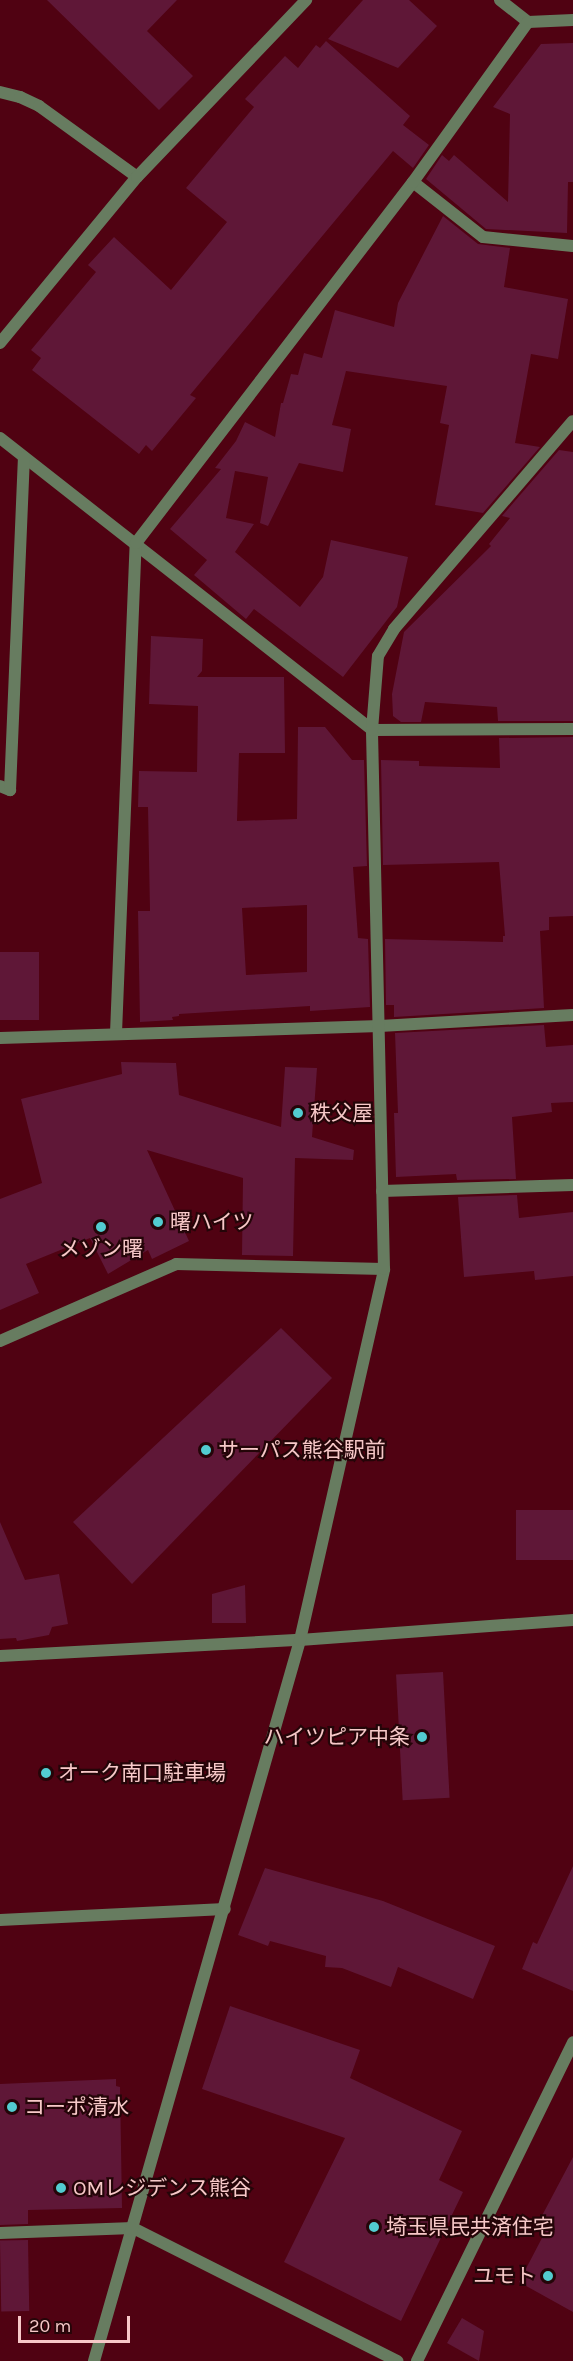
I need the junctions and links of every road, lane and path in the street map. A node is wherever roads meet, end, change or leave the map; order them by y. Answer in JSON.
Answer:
{"nodes":[{"id":1,"x":306,"y":0,"type":"edge"},
{"id":2,"x":500,"y":0,"type":"edge"},
{"id":3,"x":573,"y":20,"type":"edge"},
{"id":4,"x":528,"y":22,"type":"junction"},
{"id":5,"x":0,"y":92,"type":"edge"},
{"id":6,"x":137,"y":177,"type":"junction"},
{"id":7,"x":413,"y":182,"type":"junction"},
{"id":8,"x":573,"y":246,"type":"edge"},
{"id":9,"x":0,"y":343,"type":"edge"},
{"id":10,"x":573,"y":421,"type":"edge"},
{"id":11,"x":0,"y":438,"type":"edge"},
{"id":12,"x":24,"y":457,"type":"junction"},
{"id":13,"x":136,"y":543,"type":"junction"},
{"id":14,"x":573,"y":729,"type":"edge"},
{"id":15,"x":372,"y":730,"type":"junction"},
{"id":16,"x":0,"y":786,"type":"edge"},
{"id":17,"x":573,"y":1015,"type":"edge"},
{"id":18,"x":380,"y":1026,"type":"junction"},
{"id":19,"x":116,"y":1033,"type":"junction"},
{"id":20,"x":0,"y":1038,"type":"edge"},
{"id":21,"x":573,"y":1185,"type":"edge"},
{"id":22,"x":382,"y":1191,"type":"junction"},
{"id":23,"x":384,"y":1269,"type":"junction"},
{"id":24,"x":0,"y":1341,"type":"edge"},
{"id":25,"x":573,"y":1620,"type":"edge"},
{"id":26,"x":300,"y":1640,"type":"junction"},
{"id":27,"x":0,"y":1656,"type":"edge"},
{"id":28,"x":225,"y":1909,"type":"junction"},
{"id":29,"x":0,"y":1920,"type":"edge"},
{"id":30,"x":573,"y":2042,"type":"edge"},
{"id":31,"x":133,"y":2228,"type":"junction"},
{"id":32,"x":0,"y":2234,"type":"edge"},
{"id":33,"x":94,"y":2361,"type":"edge"},
{"id":34,"x":397,"y":2361,"type":"edge"},
{"id":35,"x":417,"y":2361,"type":"edge"}],
"edges":[{"from":1,"to":6,"type":"street"},
{"from":2,"to":4,"type":"street"},
{"from":3,"to":4,"type":"street"},
{"from":4,"to":7,"type":"street"},
{"from":5,"to":6,"type":"street"},
{"from":6,"to":9,"type":"street"},
{"from":7,"to":8,"type":"street"},
{"from":7,"to":13,"type":"street"},
{"from":10,"to":15,"type":"street"},
{"from":11,"to":12,"type":"street"},
{"from":12,"to":13,"type":"street"},
{"from":12,"to":16,"type":"street"},
{"from":13,"to":15,"type":"street"},
{"from":13,"to":19,"type":"street"},
{"from":14,"to":15,"type":"street"},
{"from":15,"to":18,"type":"street"},
{"from":17,"to":18,"type":"street"},
{"from":18,"to":19,"type":"street"},
{"from":18,"to":22,"type":"street"},
{"from":19,"to":20,"type":"street"},
{"from":21,"to":22,"type":"street"},
{"from":22,"to":23,"type":"street"},
{"from":23,"to":24,"type":"street"},
{"from":23,"to":26,"type":"street"},
{"from":25,"to":26,"type":"street"},
{"from":26,"to":27,"type":"street"},
{"from":26,"to":28,"type":"street"},
{"from":28,"to":29,"type":"street"},
{"from":28,"to":31,"type":"street"},
{"from":30,"to":35,"type":"street"},
{"from":31,"to":32,"type":"street"},
{"from":31,"to":33,"type":"street"},
{"from":31,"to":34,"type":"street"}]}
